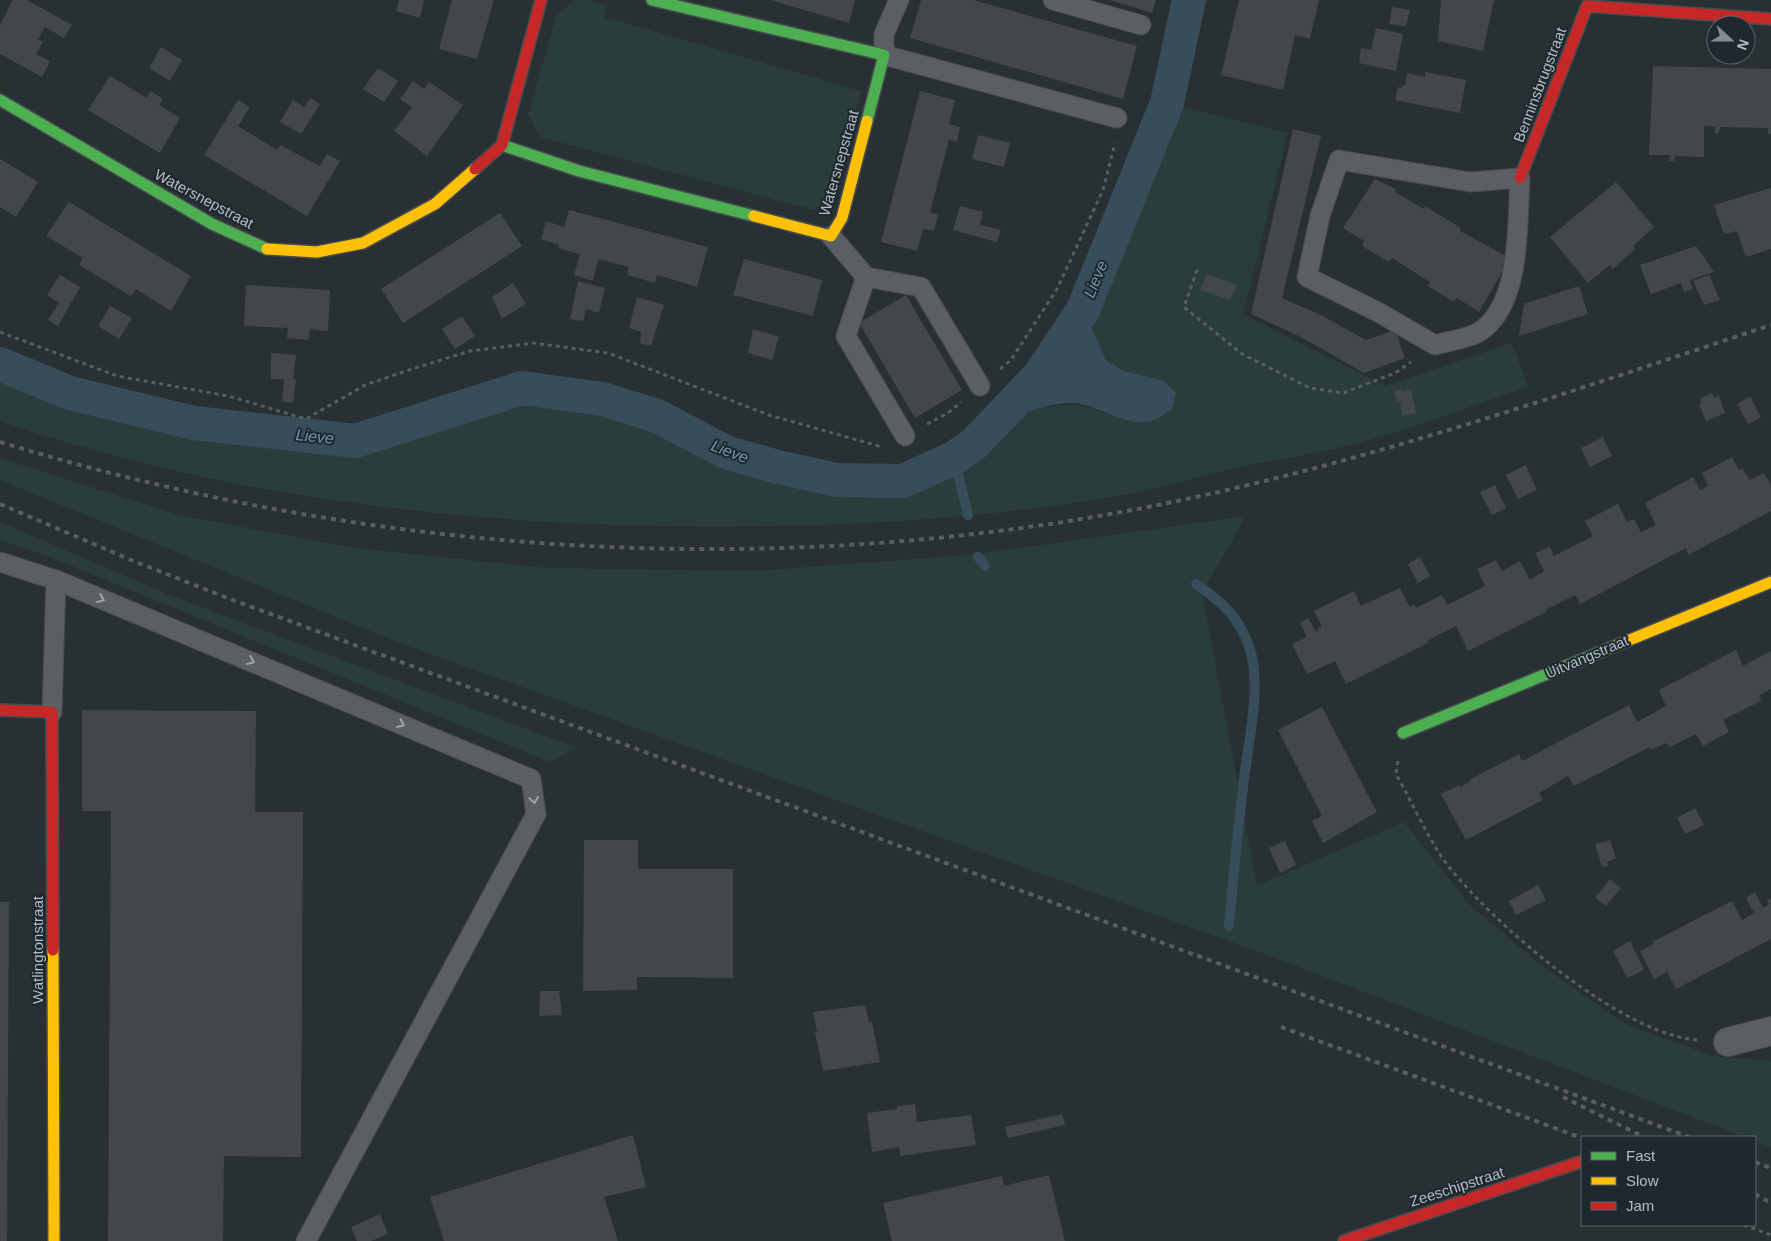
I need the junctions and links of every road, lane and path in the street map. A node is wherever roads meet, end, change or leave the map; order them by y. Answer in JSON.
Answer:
{"nodes":[{"id":1,"x":541,"y":0,"type":"edge"},
{"id":2,"x":652,"y":0,"type":"edge"},
{"id":3,"x":899,"y":0,"type":"edge"},
{"id":4,"x":1053,"y":0,"type":"edge"},
{"id":5,"x":1771,"y":19,"type":"edge"},
{"id":6,"x":1141,"y":25,"type":"dead end"},
{"id":7,"x":884,"y":55,"type":"junction"},
{"id":8,"x":0,"y":100,"type":"edge"},
{"id":9,"x":1117,"y":118,"type":"joint"},
{"id":10,"x":502,"y":146,"type":"junction"},
{"id":11,"x":1520,"y":178,"type":"junction"},
{"id":12,"x":831,"y":236,"type":"junction"},
{"id":13,"x":1198,"y":270,"type":"dead end"},
{"id":14,"x":866,"y":276,"type":"junction"},
{"id":15,"x":0,"y":332,"type":"edge"},
{"id":16,"x":1435,"y":345,"type":"junction"},
{"id":17,"x":980,"y":386,"type":"junction"},
{"id":18,"x":904,"y":436,"type":"junction"},
{"id":19,"x":0,"y":562,"type":"edge"},
{"id":20,"x":56,"y":580,"type":"junction"},
{"id":21,"x":1771,"y":582,"type":"edge"},
{"id":22,"x":0,"y":710,"type":"edge"},
{"id":23,"x":52,"y":712,"type":"junction"},
{"id":24,"x":1403,"y":733,"type":"joint"},
{"id":25,"x":1771,"y":1031,"type":"edge"},
{"id":26,"x":1728,"y":1042,"type":"joint"},
{"id":27,"x":1580,"y":1162,"type":"dead end"},
{"id":28,"x":1747,"y":1226,"type":"edge"},
{"id":29,"x":1771,"y":1235,"type":"edge"},
{"id":30,"x":54,"y":1241,"type":"edge"},
{"id":31,"x":306,"y":1241,"type":"edge"},
{"id":32,"x":1344,"y":1241,"type":"edge"}],
"edges":[{"from":1,"to":10,"type":"street"},
{"from":2,"to":7,"type":"street"},
{"from":3,"to":7,"type":"lane"},
{"from":4,"to":6,"type":"lane"},
{"from":5,"to":11,"type":"street","name":"Benninsbrugstraat"},
{"from":7,"to":9,"type":"lane"},
{"from":7,"to":12,"type":"street","name":"Watersnepstraat"},
{"from":8,"to":10,"type":"street","name":"Watersnepstraat"},
{"from":9,"to":17,"type":"path"},
{"from":10,"to":12,"type":"street","name":"Watersnepstraat"},
{"from":11,"to":16,"type":"lane"},
{"from":11,"to":16,"type":"lane"},
{"from":12,"to":14,"type":"lane"},
{"from":13,"to":16,"type":"path"},
{"from":14,"to":17,"type":"lane"},
{"from":14,"to":18,"type":"lane"},
{"from":15,"to":18,"type":"path"},
{"from":17,"to":18,"type":"path"},
{"from":19,"to":20,"type":"lane"},
{"from":20,"to":23,"type":"lane"},
{"from":20,"to":31,"type":"lane","one_way":true},
{"from":21,"to":24,"type":"street","name":"Uitvangstraat"},
{"from":22,"to":23,"type":"street"},
{"from":23,"to":30,"type":"street","name":"Watlingtonstraat"},
{"from":24,"to":26,"type":"path"},
{"from":25,"to":26,"type":"street"},
{"from":27,"to":32,"type":"street","name":"Zeeschipstraat"},
{"from":28,"to":29,"type":"path"}]}
